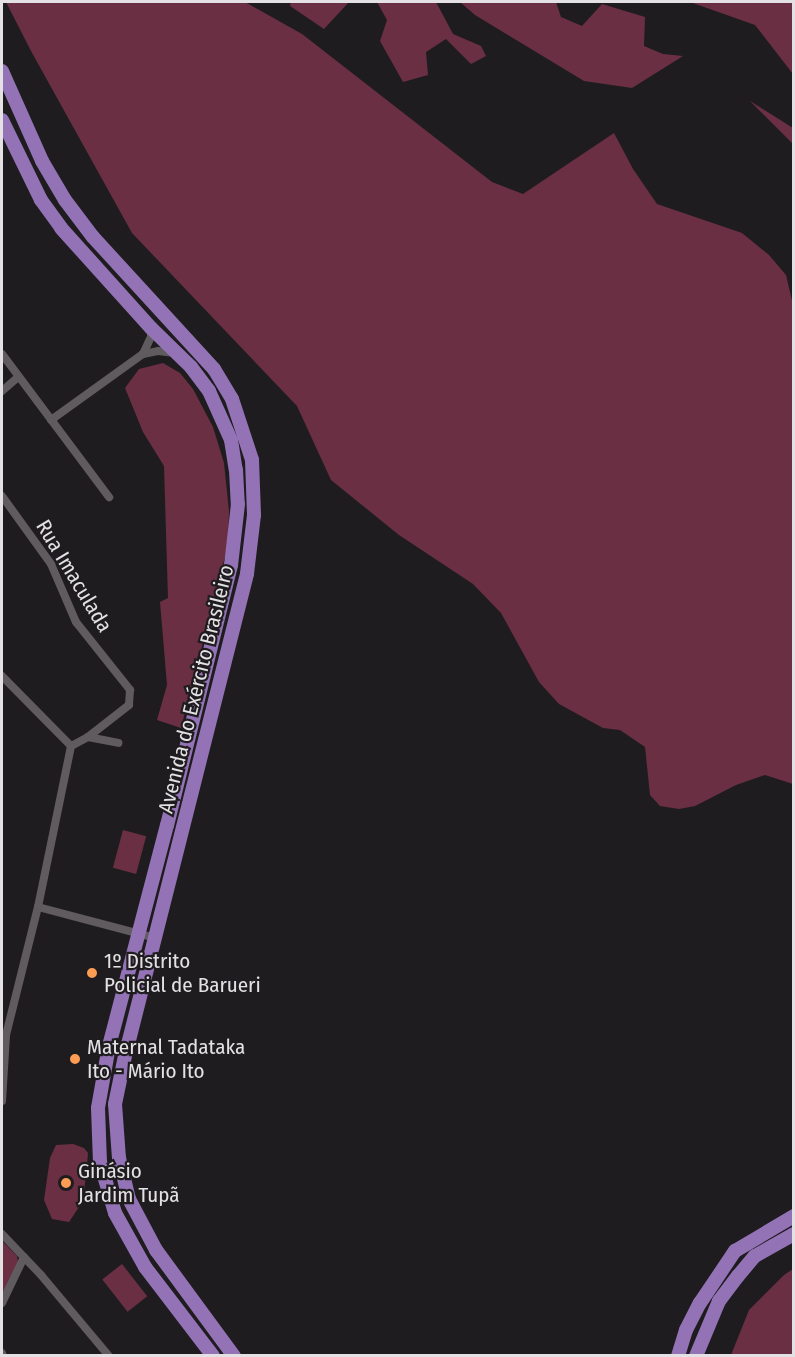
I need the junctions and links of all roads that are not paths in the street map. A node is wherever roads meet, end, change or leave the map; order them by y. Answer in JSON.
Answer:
{"nodes":[{"id":1,"x":2,"y":71,"type":"edge"},
{"id":2,"x":2,"y":120,"type":"edge"},
{"id":3,"x":151,"y":328,"type":"junction"},
{"id":4,"x":175,"y":353,"type":"junction"},
{"id":5,"x":2,"y":354,"type":"edge"},
{"id":6,"x":142,"y":354,"type":"junction"},
{"id":7,"x":191,"y":367,"type":"junction"},
{"id":8,"x":214,"y":369,"type":"junction"},
{"id":9,"x":18,"y":377,"type":"junction"},
{"id":10,"x":2,"y":391,"type":"edge"},
{"id":11,"x":51,"y":420,"type":"junction"},
{"id":12,"x":2,"y":496,"type":"edge"},
{"id":13,"x":109,"y":497,"type":"dead end"},
{"id":14,"x":2,"y":676,"type":"edge"},
{"id":15,"x":88,"y":737,"type":"junction"},
{"id":16,"x":118,"y":743,"type":"dead end"},
{"id":17,"x":71,"y":746,"type":"junction"},
{"id":18,"x":38,"y":907,"type":"junction"},
{"id":19,"x":138,"y":932,"type":"junction"},
{"id":20,"x":155,"y":938,"type":"junction"},
{"id":21,"x":4,"y":1035,"type":"edge"},
{"id":22,"x":2,"y":1101,"type":"edge"},
{"id":23,"x":794,"y":1215,"type":"edge"},
{"id":24,"x":2,"y":1234,"type":"edge"},
{"id":25,"x":794,"y":1234,"type":"edge"},
{"id":26,"x":24,"y":1257,"type":"junction"},
{"id":27,"x":2,"y":1303,"type":"edge"},
{"id":28,"x":109,"y":1356,"type":"edge"},
{"id":29,"x":213,"y":1356,"type":"edge"},
{"id":30,"x":234,"y":1356,"type":"edge"},
{"id":31,"x":678,"y":1356,"type":"edge"},
{"id":32,"x":696,"y":1356,"type":"edge"}],
"edges":[{"from":1,"to":8,"type":"main road","name":"Avenida do Exército Brasileiro"},
{"from":2,"to":3,"type":"main road","name":"Avenida do Exército Brasileiro"},
{"from":3,"to":4,"type":"main road","name":"Avenida do Exército Brasileiro"},
{"from":3,"to":6,"type":"street"},
{"from":4,"to":6,"type":"street"},
{"from":4,"to":7,"type":"main road","name":"Avenida do Exército Brasileiro"},
{"from":5,"to":9,"type":"street"},
{"from":6,"to":11,"type":"street"},
{"from":7,"to":8,"type":"main road"},
{"from":7,"to":19,"type":"main road","name":"Avenida do Exército Brasileiro"},
{"from":8,"to":20,"type":"main road","name":"Avenida do Exército Brasileiro"},
{"from":9,"to":10,"type":"street"},
{"from":9,"to":11,"type":"street"},
{"from":11,"to":13,"type":"street"},
{"from":12,"to":15,"type":"street","name":"Rua Imaculada"},
{"from":14,"to":17,"type":"street"},
{"from":15,"to":16,"type":"street"},
{"from":15,"to":17,"type":"street","name":"Rua Imaculada"},
{"from":17,"to":18,"type":"street"},
{"from":18,"to":19,"type":"street"},
{"from":18,"to":21,"type":"street"},
{"from":19,"to":20,"type":"street"},
{"from":19,"to":29,"type":"main road","name":"Avenida do Exército Brasileiro"},
{"from":20,"to":30,"type":"main road","name":"Avenida do Exército Brasileiro"},
{"from":21,"to":22,"type":"street"},
{"from":23,"to":31,"type":"main road"},
{"from":24,"to":26,"type":"street"},
{"from":25,"to":32,"type":"main road"},
{"from":26,"to":27,"type":"street"},
{"from":26,"to":28,"type":"street"}]}
